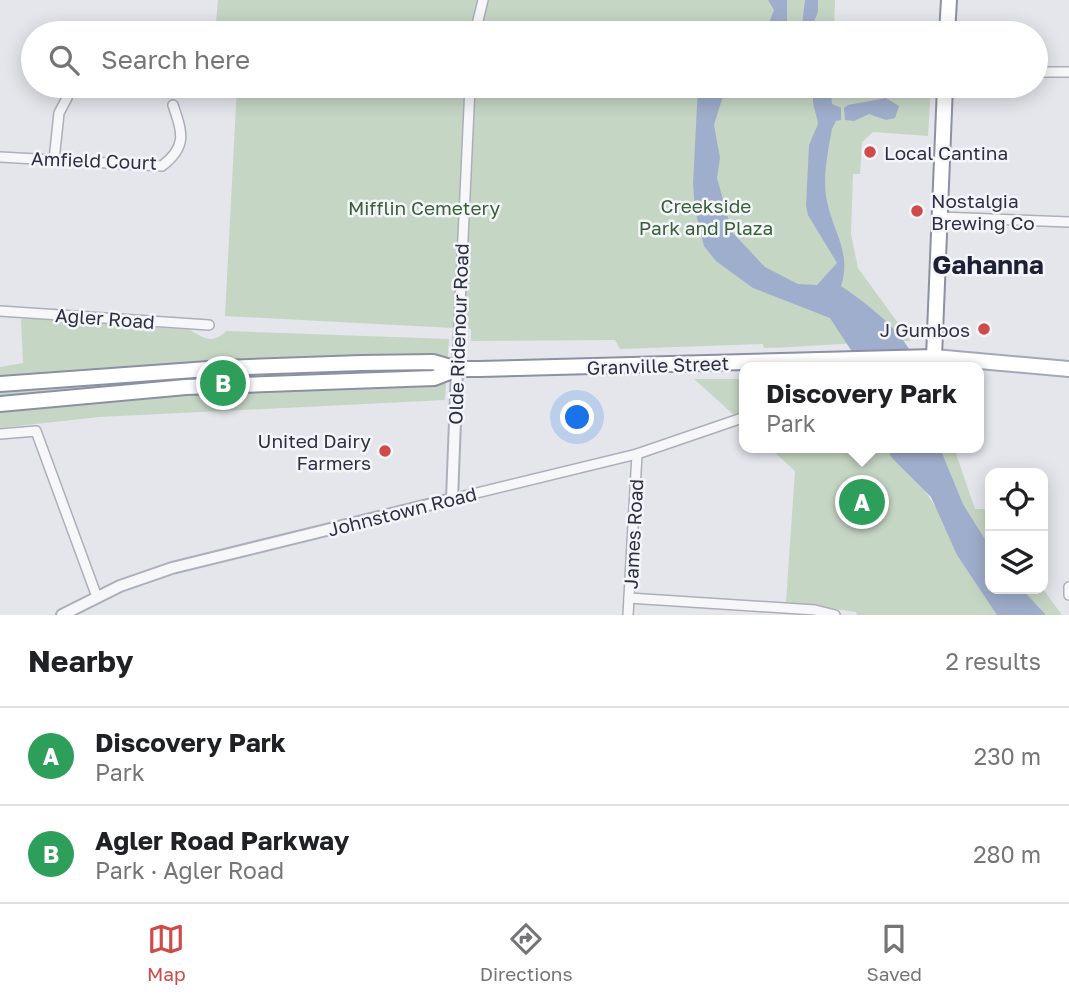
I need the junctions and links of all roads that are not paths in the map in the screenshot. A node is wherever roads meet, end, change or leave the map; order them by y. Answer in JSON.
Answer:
{"nodes":[{"id":1,"x":483,"y":0,"type":"edge"},
{"id":2,"x":949,"y":0,"type":"edge"},
{"id":3,"x":478,"y":21,"type":"edge"},
{"id":4,"x":948,"y":21,"type":"edge"},
{"id":5,"x":1048,"y":72,"type":"edge"},
{"id":6,"x":1069,"y":72,"type":"edge"},
{"id":7,"x":469,"y":98,"type":"edge"},
{"id":8,"x":944,"y":98,"type":"edge"},
{"id":9,"x":67,"y":99,"type":"dead end"},
{"id":10,"x":173,"y":105,"type":"dead end"},
{"id":11,"x":0,"y":157,"type":"edge"},
{"id":12,"x":54,"y":160,"type":"junction"},
{"id":13,"x":939,"y":217,"type":"junction"},
{"id":14,"x":1069,"y":222,"type":"edge"},
{"id":15,"x":0,"y":311,"type":"edge"},
{"id":16,"x":209,"y":325,"type":"dead end"},
{"id":17,"x":929,"y":357,"type":"junction"},
{"id":18,"x":739,"y":362,"type":"edge"},
{"id":19,"x":742,"y":362,"type":"edge"},
{"id":20,"x":457,"y":369,"type":"junction"},
{"id":21,"x":1069,"y":369,"type":"edge"},
{"id":22,"x":0,"y":384,"type":"edge"},
{"id":23,"x":0,"y":404,"type":"edge"},
{"id":24,"x":739,"y":418,"type":"edge"},
{"id":25,"x":0,"y":434,"type":"edge"},
{"id":26,"x":637,"y":454,"type":"junction"},
{"id":27,"x":452,"y":499,"type":"junction"},
{"id":28,"x":1069,"y":587,"type":"edge"},
{"id":29,"x":1069,"y":595,"type":"edge"},
{"id":30,"x":97,"y":597,"type":"junction"},
{"id":31,"x":629,"y":598,"type":"junction"},
{"id":32,"x":62,"y":615,"type":"edge"},
{"id":33,"x":628,"y":615,"type":"edge"},
{"id":34,"x":835,"y":615,"type":"edge"}],
"edges":[{"from":1,"to":3,"type":"street"},
{"from":2,"to":4,"type":"main road"},
{"from":5,"to":6,"type":"street"},
{"from":7,"to":20,"type":"street","name":"Olde Ridenour Road"},
{"from":8,"to":13,"type":"main road"},
{"from":9,"to":12,"type":"street"},
{"from":10,"to":12,"type":"street","name":"Amfield Court"},
{"from":11,"to":12,"type":"street","name":"Amfield Court"},
{"from":13,"to":14,"type":"street"},
{"from":13,"to":17,"type":"main road"},
{"from":15,"to":16,"type":"street","name":"Agler Road"},
{"from":17,"to":19,"type":"main road","name":"Granville Street"},
{"from":17,"to":21,"type":"main road","name":"Granville Street"},
{"from":18,"to":20,"type":"main road","name":"Granville Street"},
{"from":20,"to":22,"type":"main road"},
{"from":20,"to":23,"type":"main road"},
{"from":20,"to":27,"type":"street","name":"Olde Ridenour Road"},
{"from":24,"to":26,"type":"street","name":"Johnstown Road"},
{"from":25,"to":30,"type":"street"},
{"from":26,"to":27,"type":"street","name":"Johnstown Road"},
{"from":26,"to":31,"type":"street","name":"James Road"},
{"from":27,"to":30,"type":"street","name":"Johnstown Road"},
{"from":28,"to":29,"type":"street"},
{"from":30,"to":32,"type":"street","name":"Johnstown Road"},
{"from":31,"to":33,"type":"street","name":"James Road"},
{"from":31,"to":34,"type":"street"}]}
